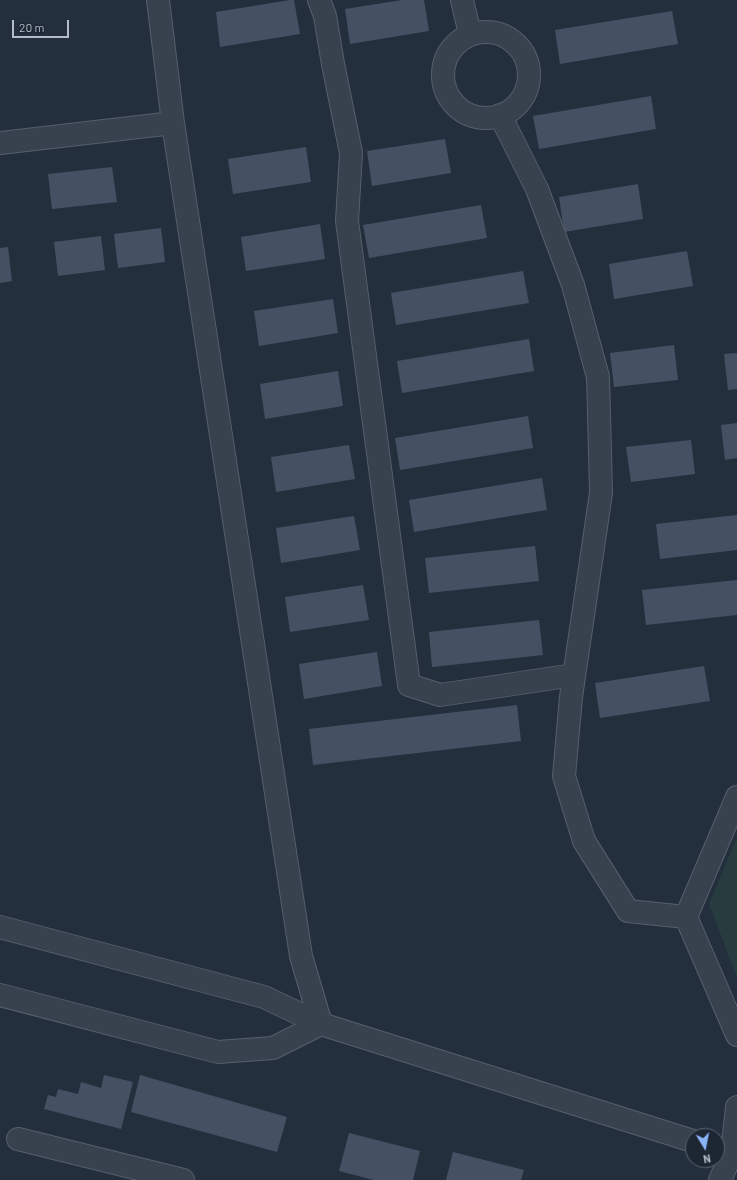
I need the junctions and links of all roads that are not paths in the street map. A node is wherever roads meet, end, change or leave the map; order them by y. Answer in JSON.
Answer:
{"nodes":[{"id":1,"x":158,"y":0,"type":"edge"},
{"id":2,"x":319,"y":0,"type":"edge"},
{"id":3,"x":462,"y":0,"type":"edge"},
{"id":4,"x":470,"y":34,"type":"junction"},
{"id":5,"x":500,"y":116,"type":"junction"},
{"id":6,"x":173,"y":123,"type":"junction"},
{"id":7,"x":0,"y":143,"type":"edge"},
{"id":8,"x":574,"y":675,"type":"junction"},
{"id":9,"x":737,"y":797,"type":"edge"},
{"id":10,"x":686,"y":917,"type":"junction"},
{"id":11,"x":0,"y":927,"type":"edge"},
{"id":12,"x":0,"y":994,"type":"edge"},
{"id":13,"x":321,"y":1024,"type":"junction"},
{"id":14,"x":737,"y":1035,"type":"edge"},
{"id":15,"x":737,"y":1107,"type":"edge"},
{"id":16,"x":685,"y":1138,"type":"edge"},
{"id":17,"x":18,"y":1139,"type":"dead end"},
{"id":18,"x":729,"y":1152,"type":"edge"},
{"id":19,"x":183,"y":1180,"type":"edge"},
{"id":20,"x":720,"y":1180,"type":"edge"}],
"edges":[{"from":1,"to":6,"type":"street"},
{"from":2,"to":8,"type":"street"},
{"from":3,"to":4,"type":"street"},
{"from":4,"to":5,"type":"street"},
{"from":4,"to":5,"type":"street"},
{"from":5,"to":8,"type":"street"},
{"from":6,"to":7,"type":"street"},
{"from":6,"to":13,"type":"street"},
{"from":8,"to":10,"type":"street"},
{"from":9,"to":10,"type":"street"},
{"from":10,"to":14,"type":"street"},
{"from":11,"to":13,"type":"street"},
{"from":12,"to":13,"type":"street"},
{"from":13,"to":16,"type":"street"},
{"from":15,"to":18,"type":"street"},
{"from":17,"to":19,"type":"street"},
{"from":18,"to":20,"type":"street"}]}
